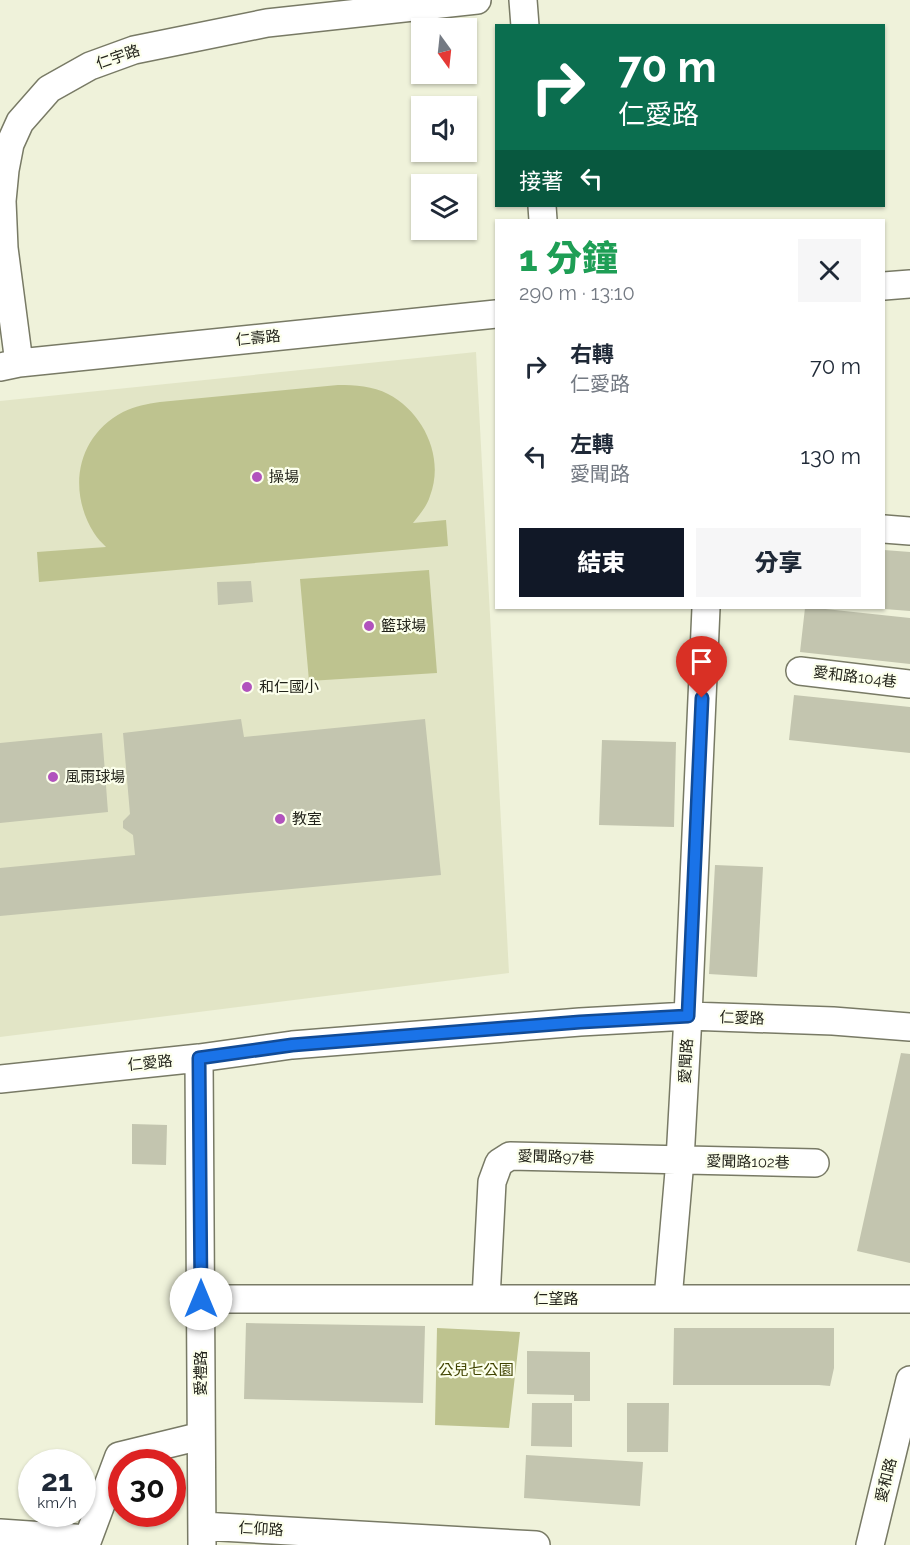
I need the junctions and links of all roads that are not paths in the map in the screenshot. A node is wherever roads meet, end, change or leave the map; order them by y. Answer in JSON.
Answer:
{"nodes":[{"id":1,"x":477,"y":0,"type":"edge"},
{"id":2,"x":523,"y":0,"type":"edge"},
{"id":3,"x":525,"y":24,"type":"edge"},
{"id":4,"x":910,"y":284,"type":"edge"},
{"id":5,"x":885,"y":286,"type":"edge"},
{"id":6,"x":495,"y":314,"type":"edge"},
{"id":7,"x":10,"y":365,"type":"edge"},
{"id":8,"x":885,"y":529,"type":"edge"},
{"id":9,"x":910,"y":531,"type":"edge"},
{"id":10,"x":706,"y":609,"type":"edge"},
{"id":11,"x":800,"y":670,"type":"dead end"},
{"id":12,"x":910,"y":684,"type":"edge"},
{"id":13,"x":688,"y":1016,"type":"junction"},
{"id":14,"x":910,"y":1027,"type":"edge"},
{"id":15,"x":199,"y":1058,"type":"junction"},
{"id":16,"x":0,"y":1079,"type":"edge"},
{"id":17,"x":680,"y":1160,"type":"junction"},
{"id":18,"x":815,"y":1163,"type":"dead end"},
{"id":19,"x":201,"y":1299,"type":"junction"},
{"id":20,"x":486,"y":1299,"type":"junction"},
{"id":21,"x":668,"y":1299,"type":"junction"},
{"id":22,"x":910,"y":1299,"type":"edge"},
{"id":23,"x":910,"y":1380,"type":"edge"},
{"id":24,"x":201,"y":1436,"type":"junction"},
{"id":25,"x":0,"y":1533,"type":"edge"},
{"id":26,"x":202,"y":1535,"type":"edge"},
{"id":27,"x":536,"y":1545,"type":"edge"},
{"id":28,"x":870,"y":1545,"type":"edge"}],
"edges":[{"from":1,"to":7,"type":"street","name":"仁宇路"},
{"from":2,"to":3,"type":"street"},
{"from":4,"to":5,"type":"street"},
{"from":6,"to":7,"type":"street","name":"仁壽路"},
{"from":8,"to":9,"type":"street"},
{"from":10,"to":13,"type":"street","name":"愛聞路"},
{"from":11,"to":12,"type":"street","name":"愛和路104巷"},
{"from":13,"to":14,"type":"street","name":"仁愛路"},
{"from":13,"to":15,"type":"street","name":"仁愛路"},
{"from":13,"to":17,"type":"street","name":"愛聞路"},
{"from":15,"to":16,"type":"street","name":"仁愛路"},
{"from":15,"to":19,"type":"street","name":"愛禮路"},
{"from":17,"to":18,"type":"street","name":"愛聞路102巷"},
{"from":17,"to":20,"type":"street","name":"愛聞路97巷"},
{"from":17,"to":21,"type":"street","name":"愛聞路"},
{"from":19,"to":20,"type":"street","name":"仁望路"},
{"from":19,"to":24,"type":"street","name":"愛禮路"},
{"from":20,"to":21,"type":"street","name":"仁望路"},
{"from":21,"to":22,"type":"street","name":"仁望路"},
{"from":23,"to":28,"type":"street","name":"愛和路"},
{"from":24,"to":25,"type":"street"},
{"from":24,"to":26,"type":"street","name":"愛禮路"},
{"from":26,"to":27,"type":"street","name":"仁仰路"}]}
